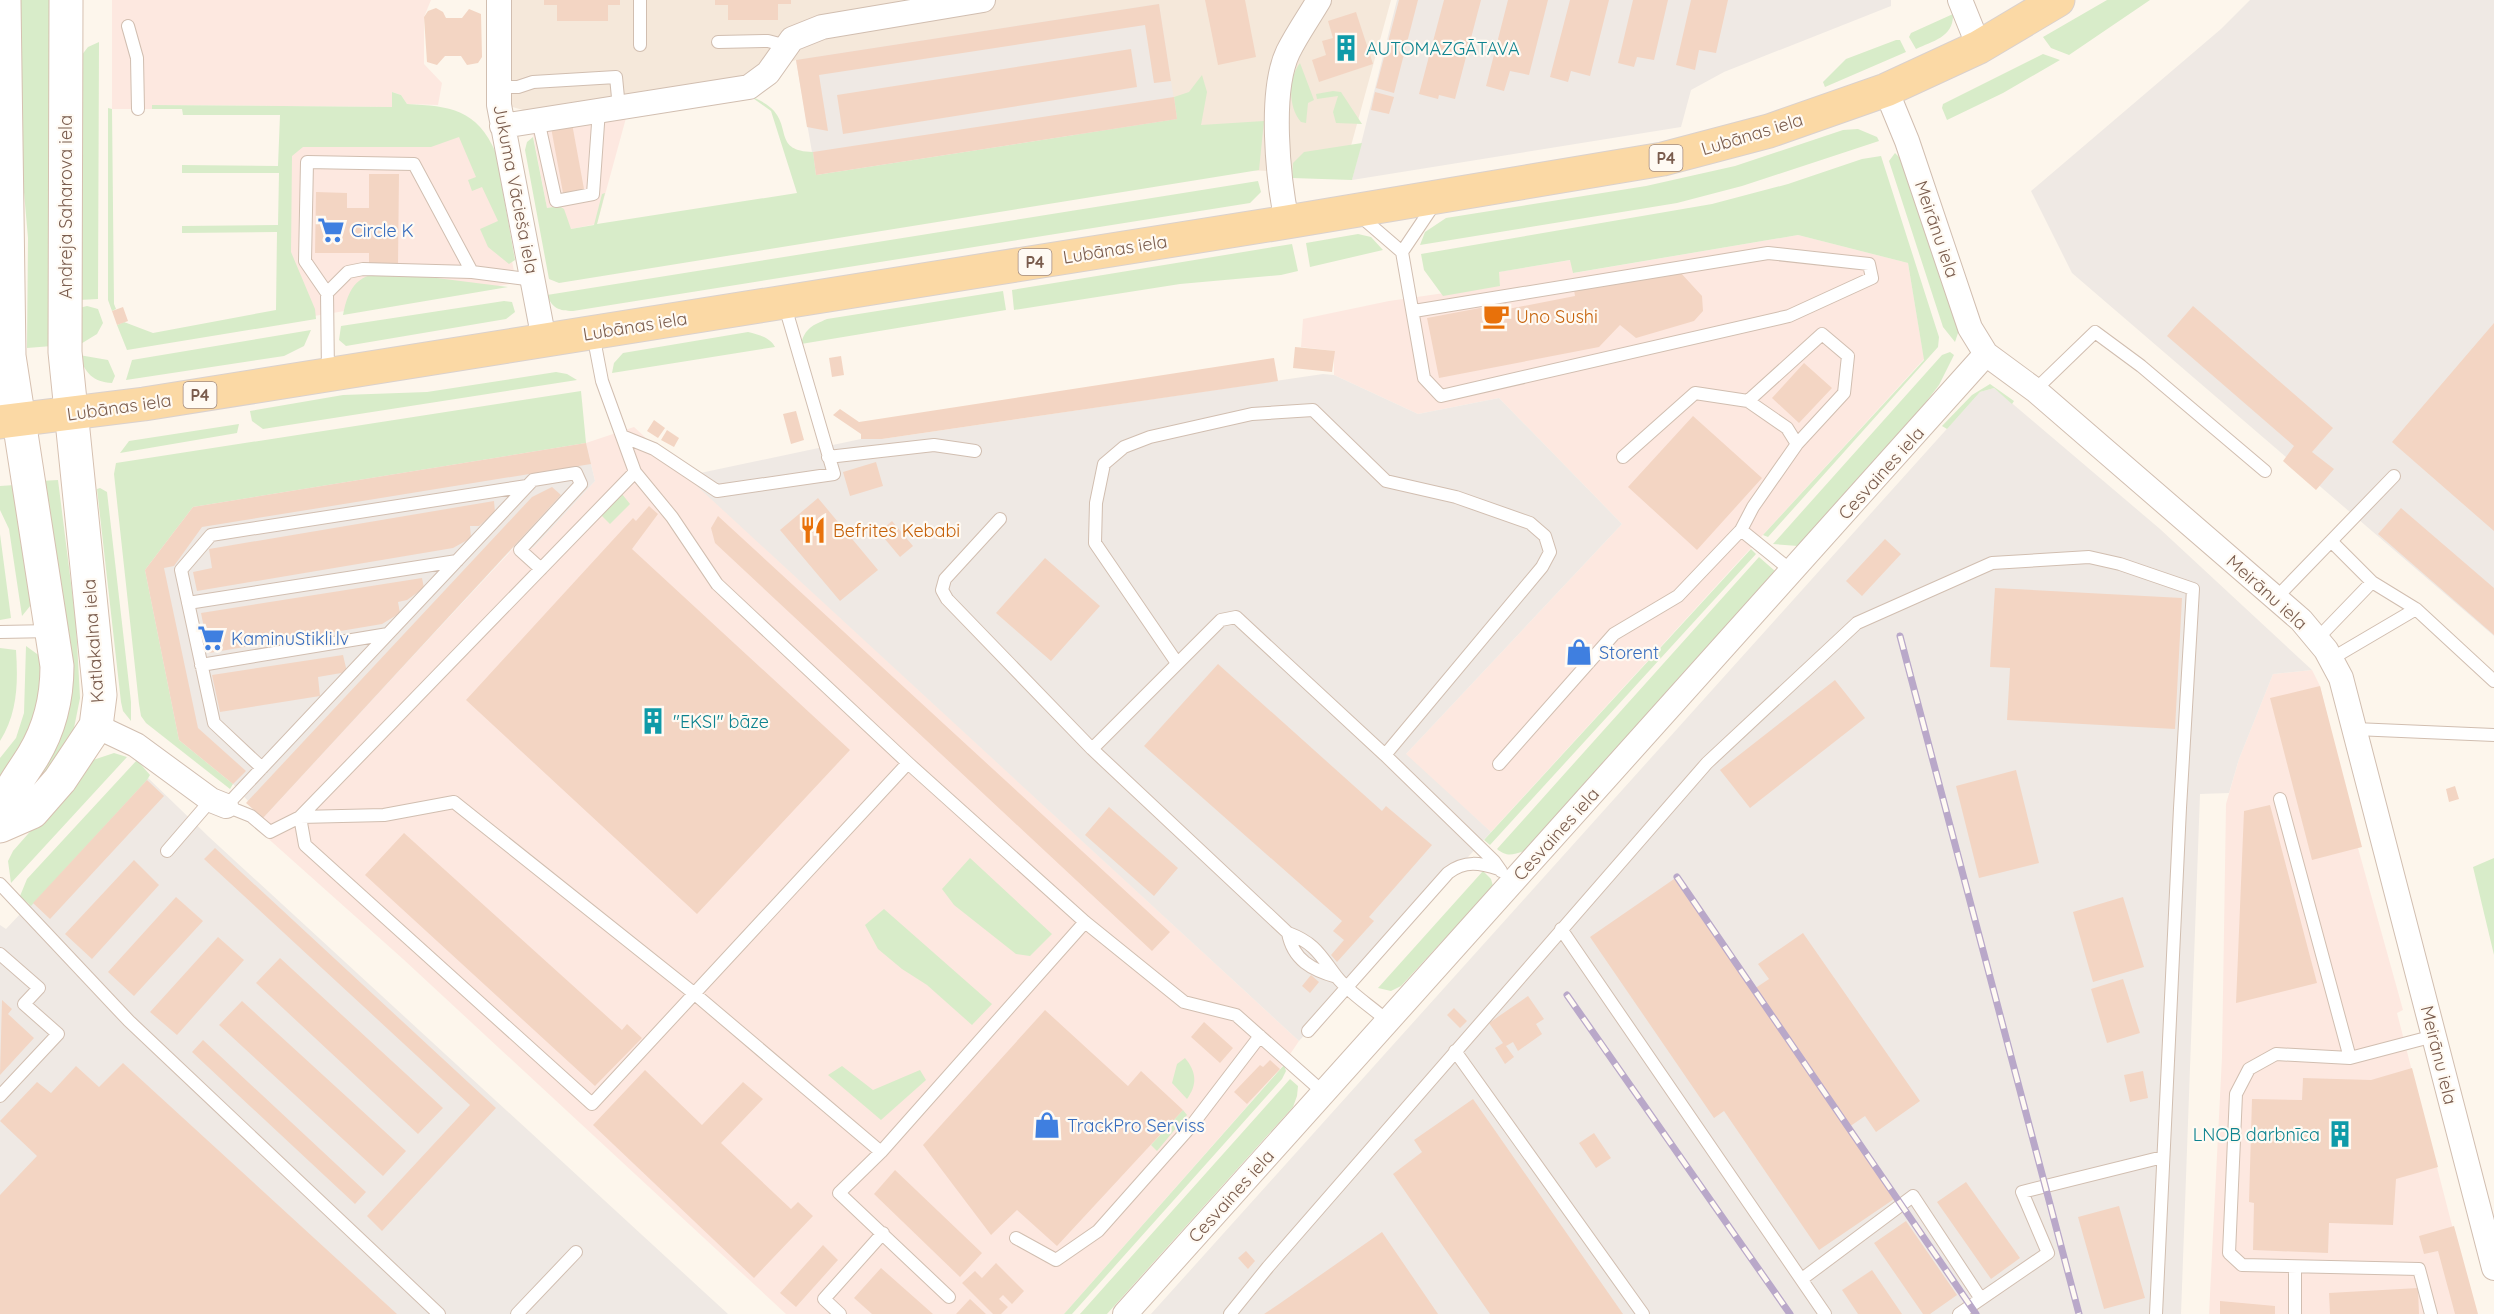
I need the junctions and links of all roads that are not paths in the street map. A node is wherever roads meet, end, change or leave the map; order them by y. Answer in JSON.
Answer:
{"nodes":[{"id":1,"x":4,"y":0,"type":"edge"},
{"id":2,"x":66,"y":0,"type":"edge"},
{"id":3,"x":499,"y":0,"type":"edge"},
{"id":4,"x":640,"y":0,"type":"edge"},
{"id":5,"x":983,"y":0,"type":"edge"},
{"id":6,"x":1319,"y":0,"type":"edge"},
{"id":7,"x":1960,"y":0,"type":"edge"},
{"id":8,"x":2058,"y":0,"type":"edge"},
{"id":9,"x":128,"y":26,"type":"dead end"},
{"id":10,"x":718,"y":42,"type":"dead end"},
{"id":11,"x":640,"y":45,"type":"dead end"},
{"id":12,"x":787,"y":46,"type":"junction"},
{"id":13,"x":1979,"y":47,"type":"junction"},
{"id":14,"x":498,"y":87,"type":"junction"},
{"id":15,"x":1886,"y":90,"type":"junction"},
{"id":16,"x":138,"y":109,"type":"dead end"},
{"id":17,"x":609,"y":109,"type":"junction"},
{"id":18,"x":538,"y":120,"type":"junction"},
{"id":19,"x":502,"y":126,"type":"junction"},
{"id":20,"x":1439,"y":197,"type":"junction"},
{"id":21,"x":1354,"y":211,"type":"junction"},
{"id":22,"x":1287,"y":222,"type":"junction"},
{"id":23,"x":1402,"y":252,"type":"junction"},
{"id":24,"x":472,"y":272,"type":"junction"},
{"id":25,"x":534,"y":280,"type":"junction"},
{"id":26,"x":327,"y":293,"type":"junction"},
{"id":27,"x":784,"y":302,"type":"junction"},
{"id":28,"x":1414,"y":311,"type":"junction"},
{"id":29,"x":593,"y":333,"type":"junction"},
{"id":30,"x":544,"y":340,"type":"junction"},
{"id":31,"x":1986,"y":354,"type":"junction"},
{"id":32,"x":328,"y":374,"type":"junction"},
{"id":33,"x":2035,"y":390,"type":"junction"},
{"id":34,"x":1748,"y":401,"type":"junction"},
{"id":35,"x":71,"y":414,"type":"junction"},
{"id":36,"x":9,"y":421,"type":"edge"},
{"id":37,"x":622,"y":436,"type":"junction"},
{"id":38,"x":1797,"y":444,"type":"junction"},
{"id":39,"x":975,"y":451,"type":"dead end"},
{"id":40,"x":828,"y":457,"type":"junction"},
{"id":41,"x":1623,"y":457,"type":"dead end"},
{"id":42,"x":2265,"y":471,"type":"dead end"},
{"id":43,"x":635,"y":472,"type":"junction"},
{"id":44,"x":2394,"y":476,"type":"dead end"},
{"id":45,"x":527,"y":486,"type":"junction"},
{"id":46,"x":1000,"y":519,"type":"dead end"},
{"id":47,"x":1741,"y":530,"type":"junction"},
{"id":48,"x":2331,"y":541,"type":"junction"},
{"id":49,"x":457,"y":561,"type":"junction"},
{"id":50,"x":541,"y":569,"type":"junction"},
{"id":51,"x":1793,"y":572,"type":"junction"},
{"id":52,"x":2372,"y":582,"type":"junction"},
{"id":53,"x":2276,"y":598,"type":"junction"},
{"id":54,"x":188,"y":603,"type":"junction"},
{"id":55,"x":2416,"y":609,"type":"junction"},
{"id":56,"x":53,"y":631,"type":"junction"},
{"id":57,"x":0,"y":632,"type":"edge"},
{"id":58,"x":388,"y":634,"type":"junction"},
{"id":59,"x":2317,"y":639,"type":"junction"},
{"id":60,"x":2331,"y":659,"type":"junction"},
{"id":61,"x":1177,"y":663,"type":"junction"},
{"id":62,"x":201,"y":665,"type":"junction"},
{"id":63,"x":2494,"y":681,"type":"edge"},
{"id":64,"x":96,"y":726,"type":"junction"},
{"id":65,"x":2355,"y":729,"type":"junction"},
{"id":66,"x":2494,"y":735,"type":"edge"},
{"id":67,"x":1092,"y":749,"type":"junction"},
{"id":68,"x":1385,"y":755,"type":"junction"},
{"id":69,"x":908,"y":763,"type":"junction"},
{"id":70,"x":1499,"y":764,"type":"dead end"},
{"id":71,"x":262,"y":768,"type":"junction"},
{"id":72,"x":2280,"y":799,"type":"dead end"},
{"id":73,"x":219,"y":803,"type":"junction"},
{"id":74,"x":300,"y":817,"type":"junction"},
{"id":75,"x":0,"y":818,"type":"edge"},
{"id":76,"x":0,"y":826,"type":"edge"},
{"id":77,"x":167,"y":851,"type":"dead end"},
{"id":78,"x":1506,"y":875,"type":"junction"},
{"id":79,"x":0,"y":884,"type":"edge"},
{"id":80,"x":1085,"y":922,"type":"junction"},
{"id":81,"x":1561,"y":929,"type":"junction"},
{"id":82,"x":0,"y":954,"type":"edge"},
{"id":83,"x":1349,"y":987,"type":"junction"},
{"id":84,"x":696,"y":995,"type":"junction"},
{"id":85,"x":1386,"y":1020,"type":"junction"},
{"id":86,"x":1308,"y":1031,"type":"dead end"},
{"id":87,"x":1260,"y":1036,"type":"junction"},
{"id":88,"x":2434,"y":1036,"type":"junction"},
{"id":89,"x":1455,"y":1051,"type":"junction"},
{"id":90,"x":2350,"y":1058,"type":"junction"},
{"id":91,"x":1324,"y":1093,"type":"junction"},
{"id":92,"x":0,"y":1096,"type":"edge"},
{"id":93,"x":881,"y":1152,"type":"junction"},
{"id":94,"x":2163,"y":1157,"type":"junction"},
{"id":95,"x":883,"y":1233,"type":"junction"},
{"id":96,"x":1016,"y":1238,"type":"dead end"},
{"id":97,"x":576,"y":1252,"type":"dead end"},
{"id":98,"x":2295,"y":1267,"type":"junction"},
{"id":99,"x":2494,"y":1268,"type":"edge"},
{"id":100,"x":1802,"y":1279,"type":"junction"},
{"id":101,"x":948,"y":1297,"type":"dead end"},
{"id":102,"x":1981,"y":1299,"type":"junction"},
{"id":103,"x":439,"y":1314,"type":"edge"},
{"id":104,"x":517,"y":1314,"type":"edge"},
{"id":105,"x":840,"y":1314,"type":"edge"},
{"id":106,"x":1125,"y":1314,"type":"edge"},
{"id":107,"x":1231,"y":1314,"type":"edge"},
{"id":108,"x":1644,"y":1314,"type":"edge"},
{"id":109,"x":1825,"y":1314,"type":"edge"},
{"id":110,"x":1959,"y":1314,"type":"edge"},
{"id":111,"x":2156,"y":1314,"type":"edge"},
{"id":112,"x":2295,"y":1314,"type":"edge"},
{"id":113,"x":2431,"y":1314,"type":"edge"}],
"edges":[{"from":1,"to":36,"type":"street"},
{"from":2,"to":35,"type":"street","name":"Andreja Saharova iela"},
{"from":3,"to":14,"type":"street","name":"Jukuma Vācieša iela"},
{"from":4,"to":11,"type":"lane"},
{"from":5,"to":12,"type":"street"},
{"from":6,"to":22,"type":"street"},
{"from":7,"to":13,"type":"street"},
{"from":8,"to":13,"type":"main road","name":"Lubānas iela","number":"P4"},
{"from":9,"to":16,"type":"lane"},
{"from":10,"to":12,"type":"lane"},
{"from":12,"to":17,"type":"street"},
{"from":13,"to":15,"type":"main road","name":"Lubānas iela","number":"P4"},
{"from":14,"to":17,"type":"lane"},
{"from":14,"to":19,"type":"street","name":"Jukuma Vācieša iela"},
{"from":15,"to":20,"type":"main road","name":"Lubānas iela","number":"P4"},
{"from":15,"to":31,"type":"street","name":"Meirānu iela"},
{"from":17,"to":18,"type":"street"},
{"from":17,"to":18,"type":"lane"},
{"from":18,"to":19,"type":"street"},
{"from":19,"to":25,"type":"street","name":"Jukuma Vācieša iela"},
{"from":20,"to":21,"type":"main road","name":"Lubānas iela","number":"P4"},
{"from":20,"to":23,"type":"lane"},
{"from":21,"to":22,"type":"main road","name":"Lubānas iela","number":"P4"},
{"from":21,"to":23,"type":"lane"},
{"from":22,"to":27,"type":"main road","name":"Lubānas iela","number":"P4"},
{"from":23,"to":28,"type":"lane"},
{"from":24,"to":25,"type":"lane"},
{"from":24,"to":26,"type":"lane"},
{"from":24,"to":26,"type":"lane"},
{"from":25,"to":30,"type":"street","name":"Jukuma Vācieša iela"},
{"from":26,"to":32,"type":"lane"},
{"from":27,"to":29,"type":"main road","name":"Lubānas iela","number":"P4"},
{"from":27,"to":40,"type":"lane"},
{"from":28,"to":28,"type":"lane"},
{"from":29,"to":30,"type":"main road","name":"Lubānas iela","number":"P4"},
{"from":29,"to":37,"type":"lane"},
{"from":30,"to":32,"type":"main road","name":"Lubānas iela","number":"P4"},
{"from":31,"to":33,"type":"street","name":"Meirānu iela"},
{"from":31,"to":51,"type":"street","name":"Cesvaines iela"},
{"from":32,"to":35,"type":"main road","name":"Lubānas iela","number":"P4"},
{"from":33,"to":42,"type":"lane"},
{"from":33,"to":53,"type":"street","name":"Meirānu iela"},
{"from":34,"to":38,"type":"lane"},
{"from":34,"to":38,"type":"lane"},
{"from":34,"to":41,"type":"lane"},
{"from":35,"to":36,"type":"main road","name":"Lubānas iela","number":"P4"},
{"from":35,"to":64,"type":"street","name":"Katlakalna iela"},
{"from":36,"to":56,"type":"street","name":"Katlakalna iela"},
{"from":37,"to":40,"type":"lane"},
{"from":37,"to":43,"type":"lane"},
{"from":38,"to":47,"type":"lane"},
{"from":39,"to":40,"type":"lane"},
{"from":43,"to":50,"type":"lane"},
{"from":43,"to":69,"type":"lane"},
{"from":44,"to":48,"type":"lane"},
{"from":45,"to":49,"type":"lane"},
{"from":45,"to":50,"type":"lane"},
{"from":45,"to":54,"type":"lane"},
{"from":46,"to":67,"type":"lane"},
{"from":47,"to":51,"type":"lane"},
{"from":47,"to":70,"type":"lane"},
{"from":48,"to":52,"type":"lane"},
{"from":48,"to":53,"type":"lane"},
{"from":49,"to":54,"type":"lane"},
{"from":49,"to":58,"type":"lane"},
{"from":50,"to":74,"type":"lane"},
{"from":51,"to":78,"type":"street","name":"Cesvaines iela"},
{"from":52,"to":55,"type":"lane"},
{"from":52,"to":59,"type":"lane"},
{"from":53,"to":59,"type":"street","name":"Meirānu iela"},
{"from":54,"to":62,"type":"lane"},
{"from":55,"to":60,"type":"lane"},
{"from":55,"to":63,"type":"lane"},
{"from":56,"to":57,"type":"lane"},
{"from":56,"to":75,"type":"street","name":"Katlakalna iela"},
{"from":58,"to":62,"type":"lane"},
{"from":58,"to":71,"type":"lane"},
{"from":59,"to":60,"type":"street","name":"Meirānu iela"},
{"from":60,"to":65,"type":"street","name":"Meirānu iela"},
{"from":61,"to":67,"type":"lane"},
{"from":61,"to":68,"type":"lane"},
{"from":61,"to":68,"type":"lane"},
{"from":62,"to":71,"type":"lane"},
{"from":64,"to":73,"type":"street"},
{"from":64,"to":76,"type":"street","name":"Katlakalna iela"},
{"from":65,"to":66,"type":"lane"},
{"from":65,"to":88,"type":"street","name":"Meirānu iela"},
{"from":67,"to":83,"type":"lane"},
{"from":68,"to":78,"type":"lane"},
{"from":69,"to":80,"type":"lane"},
{"from":69,"to":84,"type":"lane"},
{"from":71,"to":73,"type":"lane"},
{"from":72,"to":90,"type":"lane"},
{"from":73,"to":74,"type":"lane"},
{"from":73,"to":77,"type":"lane"},
{"from":74,"to":84,"type":"lane"},
{"from":74,"to":84,"type":"lane"},
{"from":78,"to":83,"type":"lane"},
{"from":78,"to":85,"type":"street","name":"Cesvaines iela"},
{"from":79,"to":103,"type":"lane"},
{"from":80,"to":87,"type":"lane"},
{"from":80,"to":93,"type":"lane"},
{"from":81,"to":89,"type":"lane"},
{"from":81,"to":94,"type":"lane"},
{"from":81,"to":100,"type":"lane"},
{"from":82,"to":92,"type":"lane"},
{"from":83,"to":85,"type":"lane"},
{"from":83,"to":86,"type":"lane"},
{"from":84,"to":93,"type":"lane"},
{"from":85,"to":91,"type":"street","name":"Cesvaines iela"},
{"from":87,"to":91,"type":"lane"},
{"from":87,"to":96,"type":"lane"},
{"from":88,"to":90,"type":"lane"},
{"from":88,"to":99,"type":"street","name":"Meirānu iela"},
{"from":89,"to":107,"type":"lane"},
{"from":89,"to":108,"type":"lane"},
{"from":90,"to":98,"type":"lane"},
{"from":91,"to":106,"type":"street","name":"Cesvaines iela"},
{"from":93,"to":95,"type":"lane"},
{"from":94,"to":102,"type":"lane"},
{"from":94,"to":111,"type":"lane"},
{"from":95,"to":101,"type":"lane"},
{"from":95,"to":105,"type":"lane"},
{"from":97,"to":104,"type":"lane"},
{"from":98,"to":112,"type":"lane"},
{"from":98,"to":113,"type":"lane"},
{"from":100,"to":102,"type":"lane"},
{"from":100,"to":109,"type":"lane"},
{"from":102,"to":110,"type":"lane"}]}
